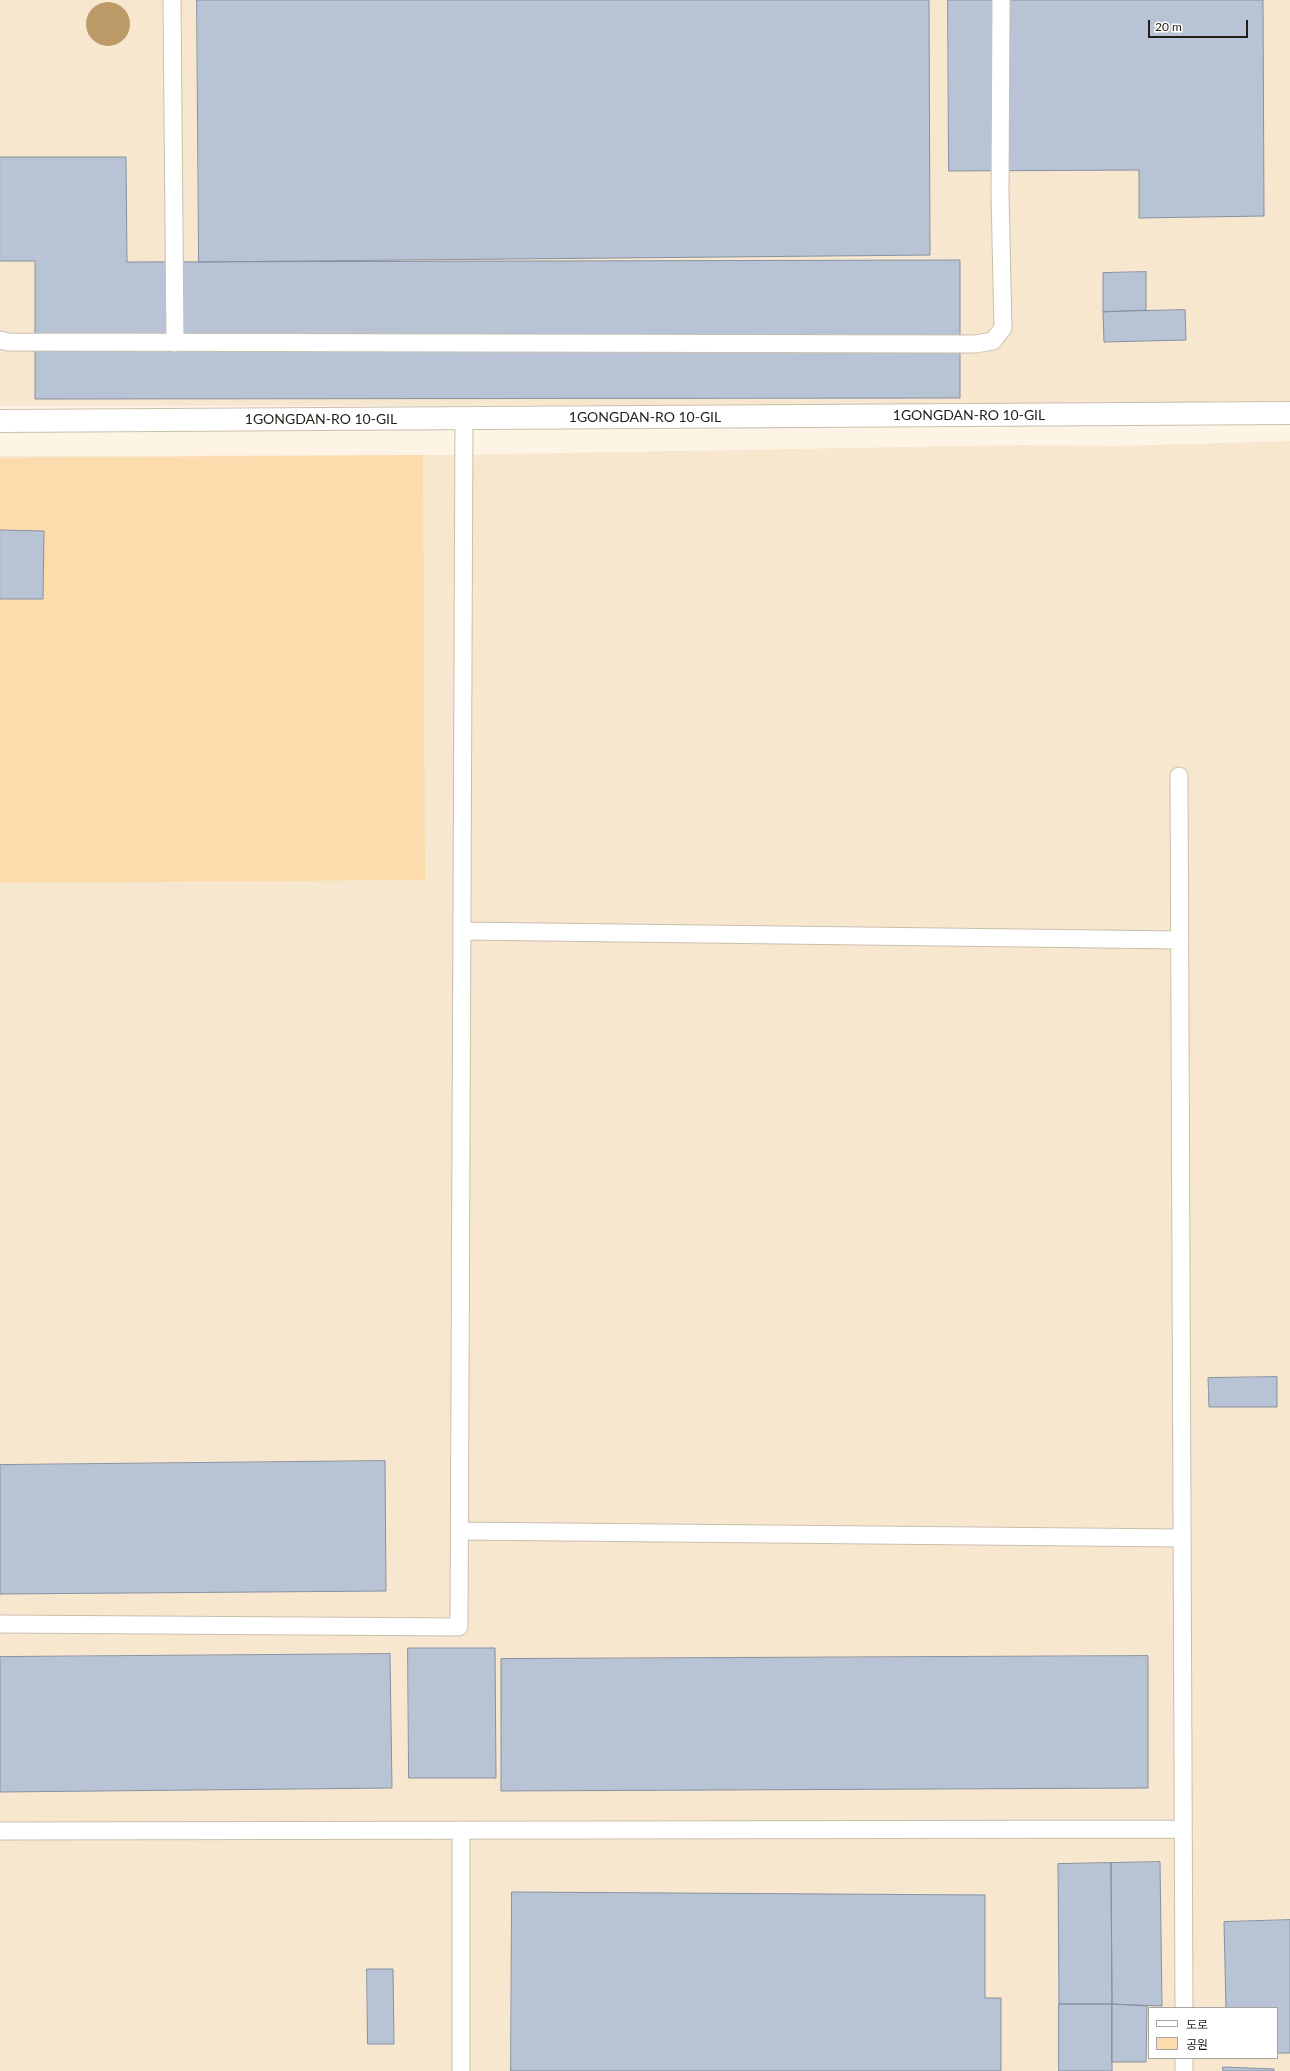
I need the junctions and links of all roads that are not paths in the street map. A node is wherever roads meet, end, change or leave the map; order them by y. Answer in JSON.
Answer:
{"nodes":[{"id":1,"x":172,"y":0,"type":"edge"},
{"id":2,"x":1001,"y":0,"type":"edge"},
{"id":3,"x":0,"y":340,"type":"edge"},
{"id":4,"x":175,"y":343,"type":"junction"},
{"id":5,"x":1290,"y":413,"type":"edge"},
{"id":6,"x":464,"y":418,"type":"junction"},
{"id":7,"x":0,"y":421,"type":"edge"},
{"id":8,"x":1179,"y":776,"type":"dead end"},
{"id":9,"x":463,"y":931,"type":"junction"},
{"id":10,"x":1180,"y":940,"type":"junction"},
{"id":11,"x":460,"y":1532,"type":"junction"},
{"id":12,"x":1182,"y":1538,"type":"junction"},
{"id":13,"x":0,"y":1624,"type":"edge"},
{"id":14,"x":1183,"y":1829,"type":"junction"},
{"id":15,"x":461,"y":1830,"type":"junction"},
{"id":16,"x":0,"y":1831,"type":"edge"},
{"id":17,"x":1184,"y":2007,"type":"edge"},
{"id":18,"x":1184,"y":2059,"type":"edge"},
{"id":19,"x":460,"y":2071,"type":"edge"},
{"id":20,"x":1184,"y":2071,"type":"edge"}],
"edges":[{"from":1,"to":4,"type":"lane"},
{"from":2,"to":4,"type":"lane"},
{"from":3,"to":4,"type":"lane"},
{"from":5,"to":6,"type":"street","name":"1GONGDAN-RO 10-GIL"},
{"from":6,"to":7,"type":"street","name":"1GONGDAN-RO 10-GIL"},
{"from":6,"to":9,"type":"lane"},
{"from":8,"to":10,"type":"lane"},
{"from":9,"to":10,"type":"lane"},
{"from":9,"to":11,"type":"lane"},
{"from":10,"to":12,"type":"lane"},
{"from":11,"to":12,"type":"lane"},
{"from":11,"to":13,"type":"lane"},
{"from":12,"to":14,"type":"lane"},
{"from":14,"to":15,"type":"lane"},
{"from":14,"to":17,"type":"lane"},
{"from":15,"to":16,"type":"lane"},
{"from":15,"to":19,"type":"lane"},
{"from":18,"to":20,"type":"lane"}]}
